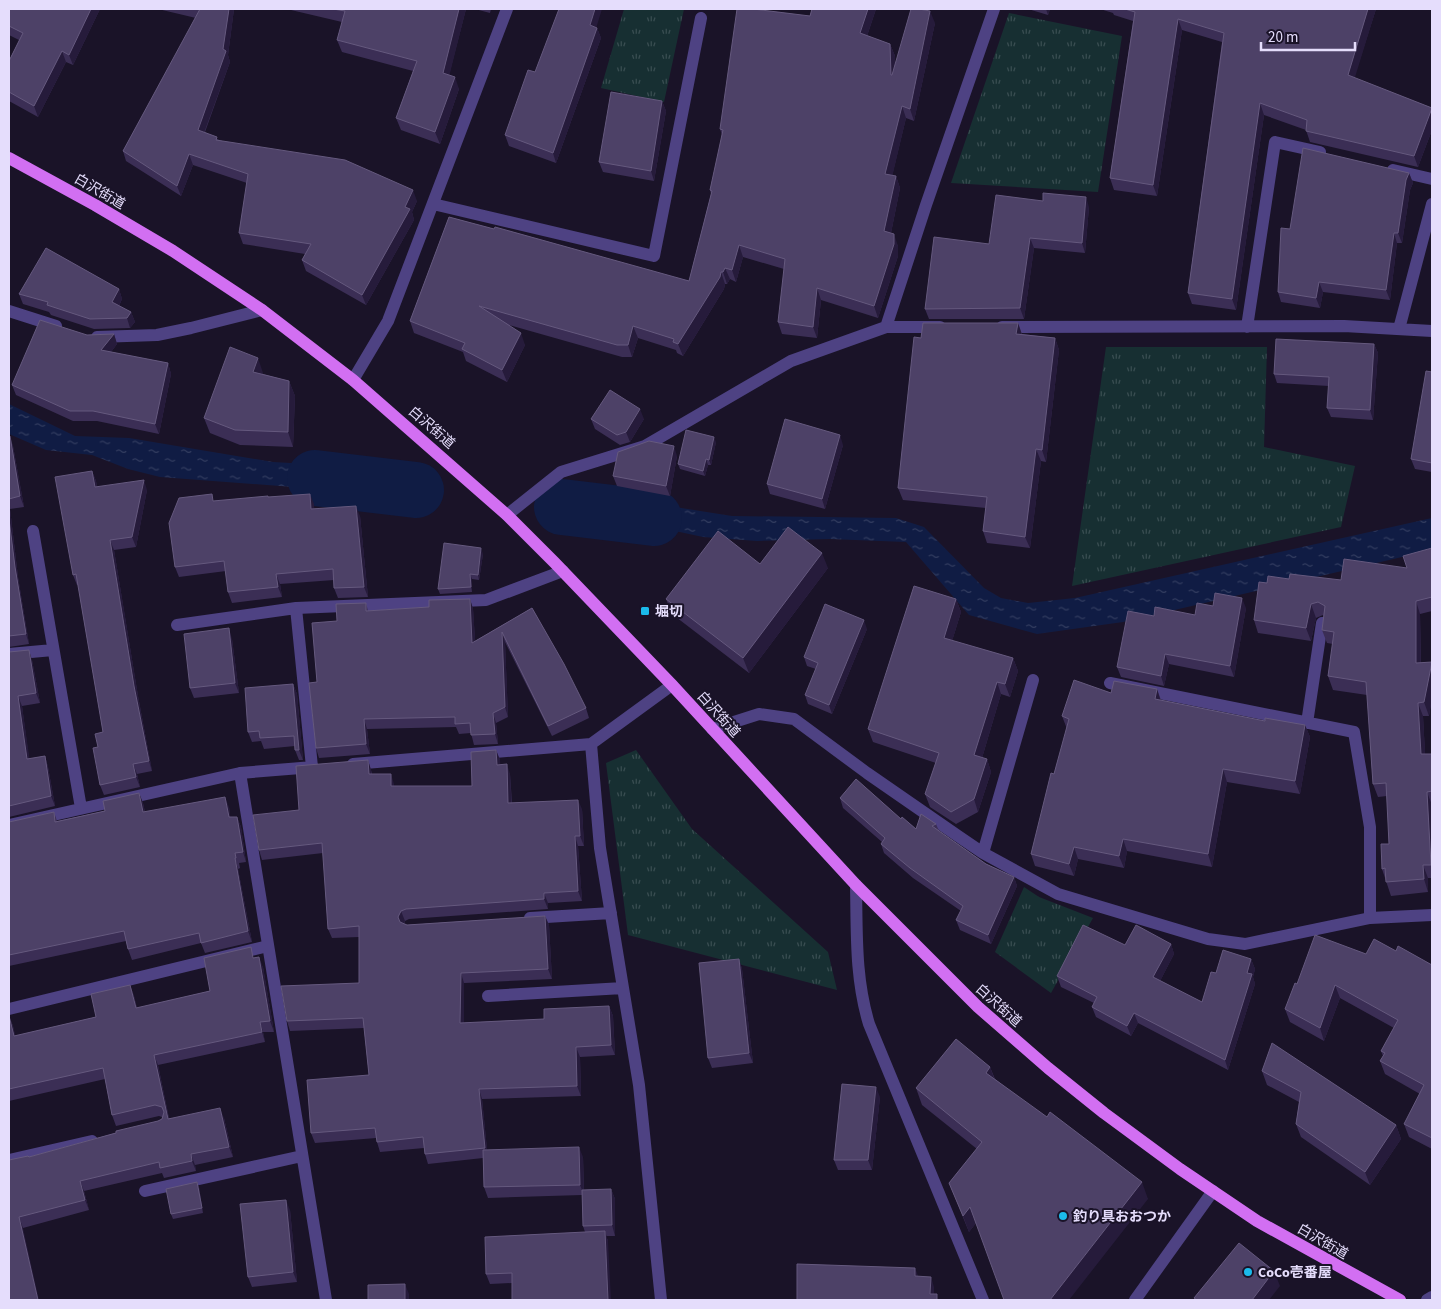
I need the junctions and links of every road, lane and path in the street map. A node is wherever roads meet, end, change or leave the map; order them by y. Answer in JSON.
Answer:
{"nodes":[{"id":1,"x":507,"y":9,"type":"edge"},
{"id":2,"x":994,"y":9,"type":"edge"},
{"id":3,"x":701,"y":18,"type":"dead end"},
{"id":4,"x":1330,"y":155,"type":"edge"},
{"id":5,"x":9,"y":158,"type":"edge"},
{"id":6,"x":1377,"y":166,"type":"edge"},
{"id":7,"x":1432,"y":179,"type":"edge"},
{"id":8,"x":433,"y":204,"type":"junction"},
{"id":9,"x":1432,"y":204,"type":"edge"},
{"id":10,"x":262,"y":310,"type":"junction"},
{"id":11,"x":9,"y":311,"type":"edge"},
{"id":12,"x":886,"y":327,"type":"junction"},
{"id":13,"x":954,"y":327,"type":"edge"},
{"id":14,"x":994,"y":327,"type":"edge"},
{"id":15,"x":1247,"y":327,"type":"junction"},
{"id":16,"x":64,"y":329,"type":"edge"},
{"id":17,"x":1399,"y":329,"type":"junction"},
{"id":18,"x":1432,"y":332,"type":"edge"},
{"id":19,"x":83,"y":334,"type":"edge"},
{"id":20,"x":354,"y":380,"type":"junction"},
{"id":21,"x":507,"y":515,"type":"junction"},
{"id":22,"x":33,"y":531,"type":"dead end"},
{"id":23,"x":563,"y":571,"type":"junction"},
{"id":24,"x":296,"y":608,"type":"junction"},
{"id":25,"x":1322,"y":623,"type":"edge"},
{"id":26,"x":177,"y":625,"type":"dead end"},
{"id":27,"x":53,"y":650,"type":"junction"},
{"id":28,"x":9,"y":654,"type":"edge"},
{"id":29,"x":1033,"y":680,"type":"dead end"},
{"id":30,"x":1110,"y":683,"type":"dead end"},
{"id":31,"x":672,"y":685,"type":"junction"},
{"id":32,"x":1307,"y":723,"type":"junction"},
{"id":33,"x":712,"y":729,"type":"junction"},
{"id":34,"x":591,"y":744,"type":"junction"},
{"id":35,"x":342,"y":764,"type":"edge"},
{"id":36,"x":240,"y":773,"type":"junction"},
{"id":37,"x":80,"y":808,"type":"junction"},
{"id":38,"x":9,"y":825,"type":"edge"},
{"id":39,"x":983,"y":853,"type":"junction"},
{"id":40,"x":856,"y":885,"type":"junction"},
{"id":41,"x":610,"y":913,"type":"junction"},
{"id":42,"x":1432,"y":915,"type":"edge"},
{"id":43,"x":1370,"y":918,"type":"junction"},
{"id":44,"x":515,"y":920,"type":"edge"},
{"id":45,"x":268,"y":946,"type":"junction"},
{"id":46,"x":623,"y":988,"type":"junction"},
{"id":47,"x":488,"y":996,"type":"dead end"},
{"id":48,"x":9,"y":1009,"type":"edge"},
{"id":49,"x":103,"y":1138,"type":"edge"},
{"id":50,"x":302,"y":1156,"type":"junction"},
{"id":51,"x":9,"y":1160,"type":"edge"},
{"id":52,"x":1213,"y":1191,"type":"junction"},
{"id":53,"x":145,"y":1192,"type":"dead end"},
{"id":54,"x":1432,"y":1297,"type":"edge"},
{"id":55,"x":326,"y":1300,"type":"edge"},
{"id":56,"x":661,"y":1300,"type":"edge"},
{"id":57,"x":983,"y":1300,"type":"edge"},
{"id":58,"x":1135,"y":1300,"type":"edge"},
{"id":59,"x":1400,"y":1300,"type":"edge"},
{"id":60,"x":1427,"y":1300,"type":"edge"}],
"edges":[{"from":1,"to":8,"type":"street"},
{"from":2,"to":12,"type":"street"},
{"from":3,"to":8,"type":"street"},
{"from":4,"to":15,"type":"street"},
{"from":5,"to":10,"type":"main road","name":"白沢街道"},
{"from":6,"to":7,"type":"street"},
{"from":8,"to":20,"type":"street"},
{"from":9,"to":17,"type":"street"},
{"from":10,"to":19,"type":"street"},
{"from":10,"to":20,"type":"main road","name":"白沢街道"},
{"from":11,"to":16,"type":"street"},
{"from":12,"to":13,"type":"street"},
{"from":12,"to":21,"type":"street"},
{"from":14,"to":15,"type":"street"},
{"from":15,"to":17,"type":"street"},
{"from":17,"to":18,"type":"street"},
{"from":20,"to":21,"type":"main road","name":"白沢街道"},
{"from":21,"to":23,"type":"main road","name":"白沢街道"},
{"from":22,"to":27,"type":"street"},
{"from":23,"to":24,"type":"street"},
{"from":23,"to":31,"type":"main road","name":"白沢街道"},
{"from":24,"to":26,"type":"street"},
{"from":24,"to":36,"type":"street"},
{"from":25,"to":32,"type":"street"},
{"from":27,"to":28,"type":"street"},
{"from":27,"to":37,"type":"street"},
{"from":29,"to":39,"type":"street"},
{"from":30,"to":32,"type":"street"},
{"from":31,"to":33,"type":"main road","name":"白沢街道"},
{"from":31,"to":34,"type":"street"},
{"from":32,"to":43,"type":"street"},
{"from":33,"to":39,"type":"street"},
{"from":33,"to":40,"type":"main road","name":"白沢街道"},
{"from":34,"to":35,"type":"street"},
{"from":34,"to":41,"type":"street"},
{"from":36,"to":37,"type":"street"},
{"from":36,"to":45,"type":"street"},
{"from":37,"to":38,"type":"street"},
{"from":39,"to":43,"type":"street"},
{"from":40,"to":52,"type":"main road","name":"白沢街道"},
{"from":40,"to":57,"type":"street"},
{"from":41,"to":44,"type":"street"},
{"from":41,"to":46,"type":"street"},
{"from":42,"to":43,"type":"street"},
{"from":45,"to":48,"type":"street"},
{"from":45,"to":50,"type":"street"},
{"from":46,"to":47,"type":"street"},
{"from":46,"to":56,"type":"street"},
{"from":49,"to":51,"type":"street"},
{"from":50,"to":53,"type":"street"},
{"from":50,"to":55,"type":"street"},
{"from":52,"to":58,"type":"street"},
{"from":52,"to":59,"type":"main road","name":"白沢街道"},
{"from":54,"to":60,"type":"street"}]}
